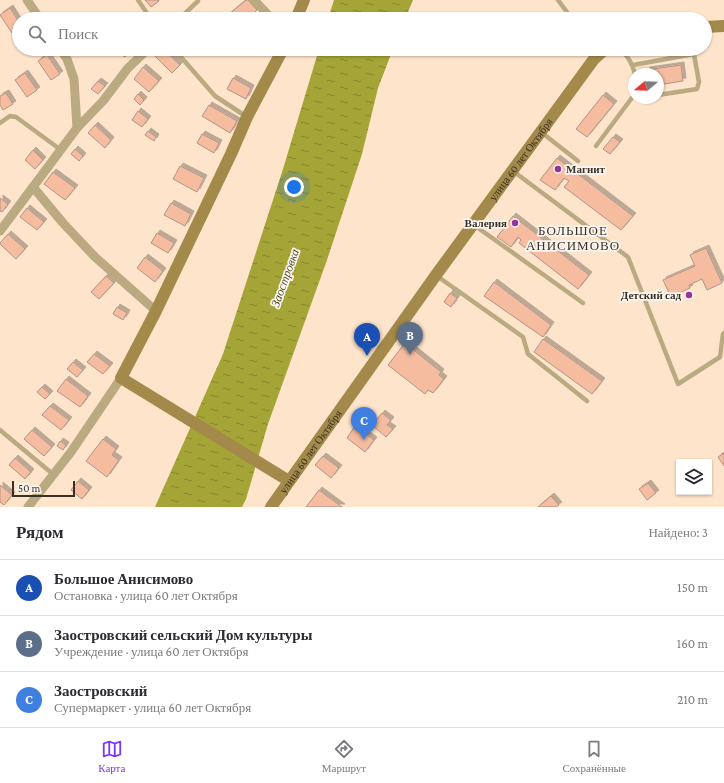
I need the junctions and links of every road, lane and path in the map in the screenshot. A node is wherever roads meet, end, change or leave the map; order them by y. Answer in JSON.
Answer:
{"nodes":[{"id":1,"x":27,"y":0,"type":"edge"},
{"id":2,"x":138,"y":0,"type":"edge"},
{"id":3,"x":254,"y":0,"type":"edge"},
{"id":4,"x":304,"y":0,"type":"edge"},
{"id":5,"x":198,"y":1,"type":"edge"},
{"id":6,"x":561,"y":1,"type":"edge"},
{"id":7,"x":35,"y":12,"type":"edge"},
{"id":8,"x":146,"y":12,"type":"edge"},
{"id":9,"x":186,"y":12,"type":"edge"},
{"id":10,"x":265,"y":12,"type":"edge"},
{"id":11,"x":299,"y":12,"type":"edge"},
{"id":12,"x":568,"y":12,"type":"edge"},
{"id":13,"x":724,"y":26,"type":"edge"},
{"id":14,"x":712,"y":27,"type":"edge"},
{"id":15,"x":65,"y":56,"type":"edge"},
{"id":16,"x":141,"y":56,"type":"edge"},
{"id":17,"x":180,"y":56,"type":"edge"},
{"id":18,"x":279,"y":56,"type":"edge"},
{"id":19,"x":590,"y":56,"type":"edge"},
{"id":20,"x":627,"y":56,"type":"edge"},
{"id":21,"x":672,"y":56,"type":"edge"},
{"id":22,"x":694,"y":56,"type":"edge"},
{"id":23,"x":633,"y":65,"type":"junction"},
{"id":24,"x":634,"y":68,"type":"edge"},
{"id":25,"x":664,"y":94,"type":"edge"},
{"id":26,"x":628,"y":103,"type":"edge"},
{"id":27,"x":246,"y":117,"type":"junction"},
{"id":28,"x":0,"y":123,"type":"edge"},
{"id":29,"x":77,"y":128,"type":"junction"},
{"id":30,"x":541,"y":132,"type":"junction"},
{"id":31,"x":596,"y":146,"type":"dead end"},
{"id":32,"x":61,"y":150,"type":"junction"},
{"id":33,"x":578,"y":161,"type":"dead end"},
{"id":34,"x":511,"y":170,"type":"junction"},
{"id":35,"x":33,"y":187,"type":"junction"},
{"id":36,"x":472,"y":224,"type":"junction"},
{"id":37,"x":0,"y":231,"type":"edge"},
{"id":38,"x":436,"y":275,"type":"junction"},
{"id":39,"x":582,"y":303,"type":"dead end"},
{"id":40,"x":156,"y":311,"type":"junction"},
{"id":41,"x":724,"y":333,"type":"edge"},
{"id":42,"x":121,"y":378,"type":"junction"},
{"id":43,"x":587,"y":402,"type":"dead end"},
{"id":44,"x":0,"y":430,"type":"edge"},
{"id":45,"x":54,"y":475,"type":"junction"},
{"id":46,"x":289,"y":481,"type":"junction"},
{"id":47,"x":28,"y":507,"type":"edge"},
{"id":48,"x":271,"y":507,"type":"edge"}],
"edges":[{"from":1,"to":7,"type":"street"},
{"from":2,"to":8,"type":"lane"},
{"from":3,"to":10,"type":"street"},
{"from":4,"to":11,"type":"street"},
{"from":5,"to":9,"type":"lane"},
{"from":6,"to":12,"type":"lane"},
{"from":13,"to":14,"type":"street"},
{"from":15,"to":29,"type":"street"},
{"from":16,"to":29,"type":"street"},
{"from":17,"to":27,"type":"lane"},
{"from":18,"to":27,"type":"street"},
{"from":19,"to":30,"type":"street","name":"улица 60 лет Октября"},
{"from":20,"to":23,"type":"lane"},
{"from":21,"to":23,"type":"lane"},
{"from":22,"to":25,"type":"lane"},
{"from":23,"to":24,"type":"lane"},
{"from":26,"to":31,"type":"lane"},
{"from":27,"to":40,"type":"street"},
{"from":28,"to":32,"type":"lane"},
{"from":29,"to":32,"type":"street"},
{"from":30,"to":33,"type":"lane"},
{"from":30,"to":34,"type":"street","name":"улица 60 лет Октября"},
{"from":32,"to":35,"type":"street"},
{"from":34,"to":36,"type":"street","name":"улица 60 лет Октября"},
{"from":34,"to":41,"type":"lane"},
{"from":35,"to":37,"type":"street"},
{"from":35,"to":40,"type":"street"},
{"from":36,"to":38,"type":"street","name":"улица 60 лет Октября"},
{"from":36,"to":39,"type":"lane"},
{"from":38,"to":43,"type":"lane"},
{"from":38,"to":46,"type":"street","name":"улица 60 лет Октября"},
{"from":40,"to":42,"type":"street"},
{"from":42,"to":45,"type":"street"},
{"from":42,"to":46,"type":"street"},
{"from":44,"to":45,"type":"lane"},
{"from":45,"to":47,"type":"street"},
{"from":46,"to":48,"type":"street","name":"улица 60 лет Октября"}]}
